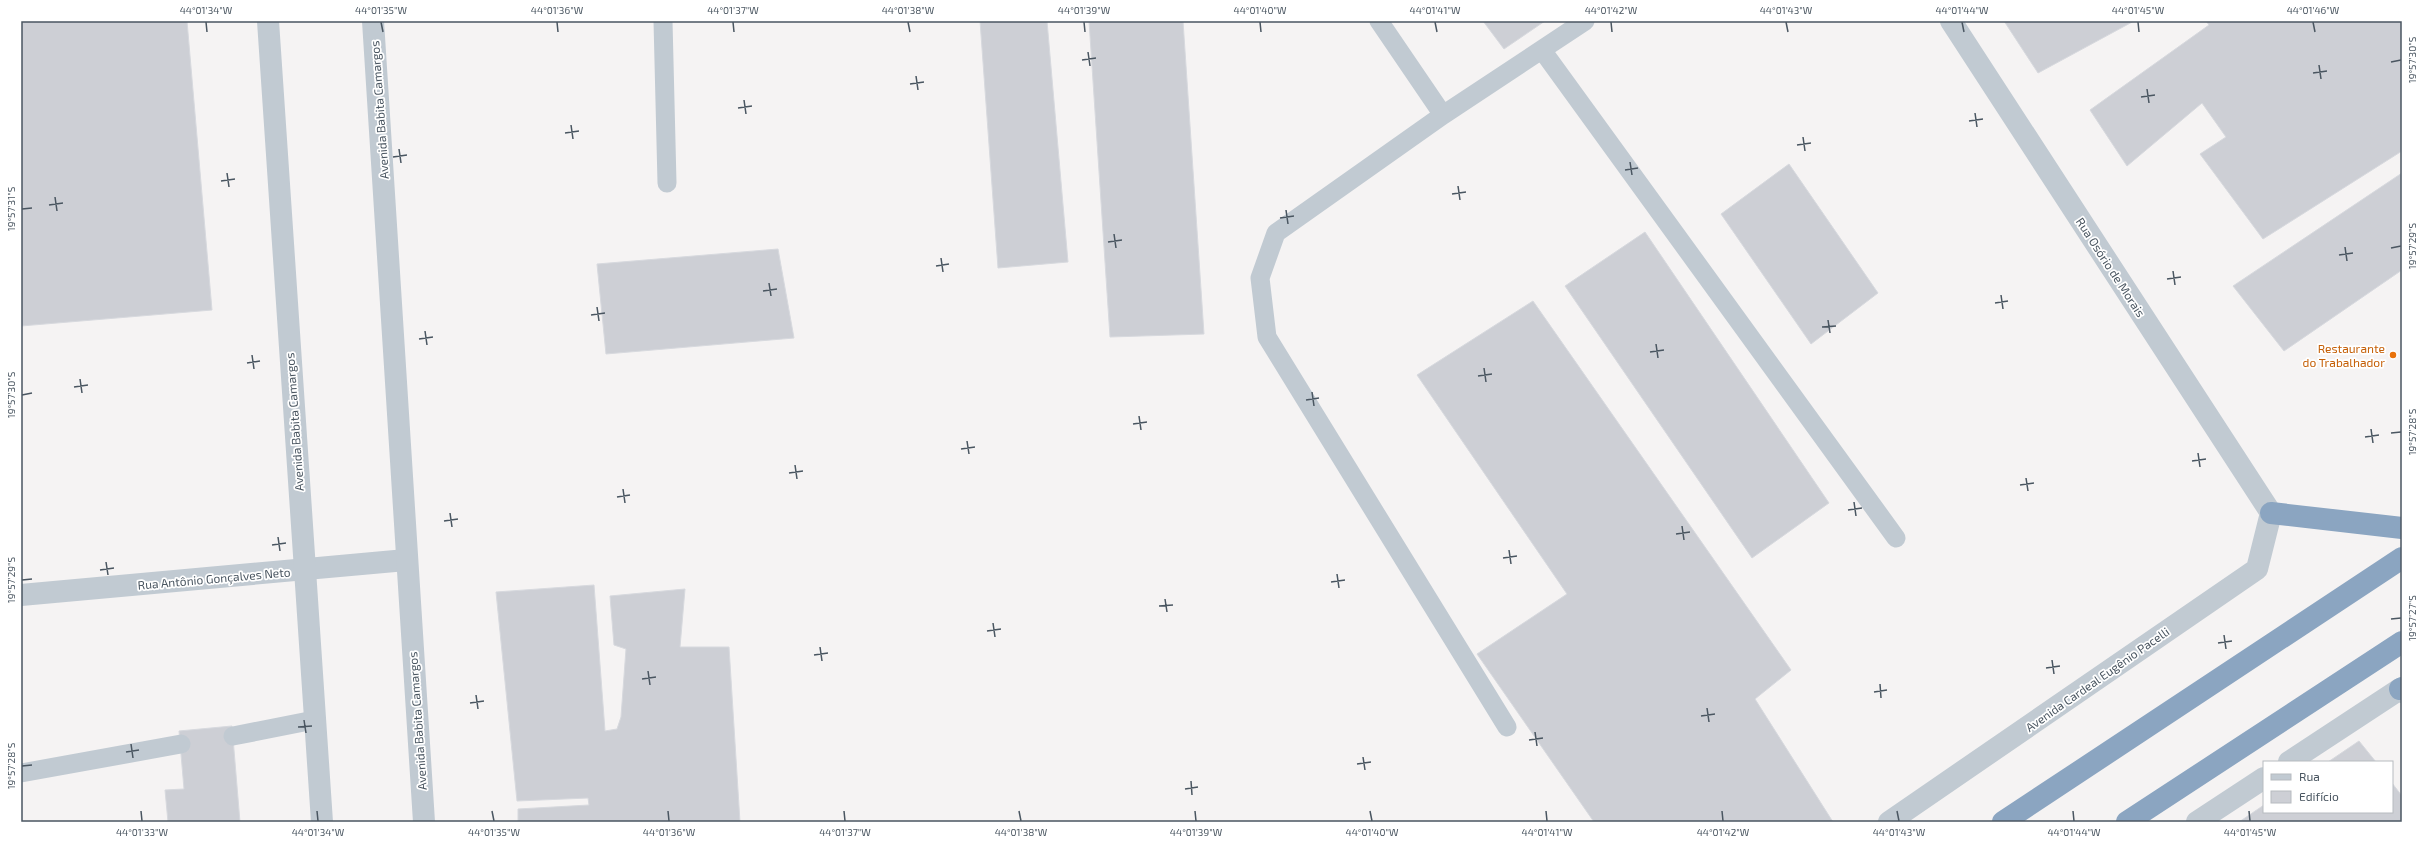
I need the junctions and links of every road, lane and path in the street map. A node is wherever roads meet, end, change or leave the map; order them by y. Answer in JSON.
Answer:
{"nodes":[{"id":1,"x":268,"y":21,"type":"edge"},
{"id":2,"x":373,"y":21,"type":"edge"},
{"id":3,"x":663,"y":21,"type":"edge"},
{"id":4,"x":1379,"y":21,"type":"edge"},
{"id":5,"x":1585,"y":21,"type":"edge"},
{"id":6,"x":1951,"y":21,"type":"edge"},
{"id":7,"x":1542,"y":50,"type":"junction"},
{"id":8,"x":1444,"y":115,"type":"junction"},
{"id":9,"x":667,"y":183,"type":"dead end"},
{"id":10,"x":2271,"y":513,"type":"junction"},
{"id":11,"x":2402,"y":528,"type":"edge"},
{"id":12,"x":1896,"y":538,"type":"dead end"},
{"id":13,"x":2402,"y":558,"type":"edge"},
{"id":14,"x":406,"y":560,"type":"junction"},
{"id":15,"x":304,"y":571,"type":"junction"},
{"id":16,"x":21,"y":595,"type":"edge"},
{"id":17,"x":2402,"y":642,"type":"edge"},
{"id":18,"x":2401,"y":690,"type":"edge"},
{"id":19,"x":314,"y":720,"type":"junction"},
{"id":20,"x":1507,"y":727,"type":"dead end"},
{"id":21,"x":233,"y":736,"type":"dead end"},
{"id":22,"x":181,"y":744,"type":"dead end"},
{"id":23,"x":2291,"y":761,"type":"edge"},
{"id":24,"x":21,"y":773,"type":"edge"},
{"id":25,"x":2263,"y":779,"type":"edge"},
{"id":26,"x":322,"y":822,"type":"edge"},
{"id":27,"x":424,"y":822,"type":"edge"},
{"id":28,"x":1889,"y":822,"type":"edge"},
{"id":29,"x":2003,"y":822,"type":"edge"},
{"id":30,"x":2127,"y":822,"type":"edge"},
{"id":31,"x":2197,"y":822,"type":"edge"}],
"edges":[{"from":1,"to":15,"type":"street","name":"Avenida Babita Camargos"},
{"from":2,"to":14,"type":"street","name":"Avenida Babita Camargos"},
{"from":3,"to":9,"type":"lane"},
{"from":4,"to":8,"type":"lane"},
{"from":5,"to":7,"type":"lane"},
{"from":6,"to":10,"type":"street","name":"Rua Osório de Morais"},
{"from":7,"to":8,"type":"lane"},
{"from":7,"to":12,"type":"lane"},
{"from":8,"to":20,"type":"lane"},
{"from":10,"to":11,"type":"highway"},
{"from":10,"to":28,"type":"street","name":"Avenida Cardeal Eugênio Pacelli"},
{"from":13,"to":29,"type":"highway"},
{"from":14,"to":15,"type":"street","name":"Rua Antônio Gonçalves Neto"},
{"from":14,"to":27,"type":"street","name":"Avenida Babita Camargos"},
{"from":15,"to":16,"type":"street","name":"Rua Antônio Gonçalves Neto"},
{"from":15,"to":19,"type":"street","name":"Avenida Babita Camargos"},
{"from":17,"to":30,"type":"highway"},
{"from":18,"to":23,"type":"street"},
{"from":19,"to":21,"type":"lane"},
{"from":19,"to":26,"type":"street","name":"Avenida Babita Camargos"},
{"from":22,"to":24,"type":"lane"},
{"from":25,"to":31,"type":"street"}]}
